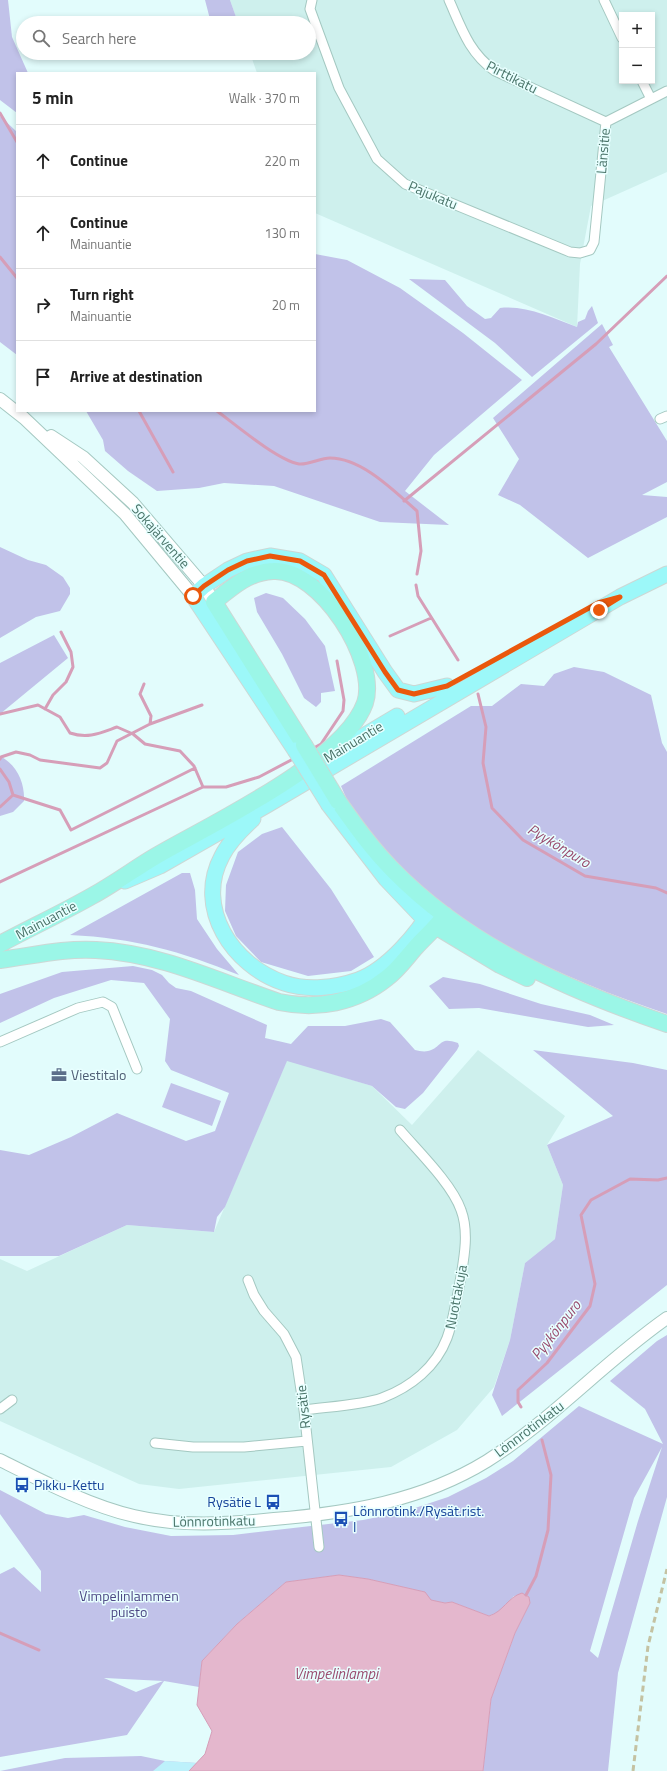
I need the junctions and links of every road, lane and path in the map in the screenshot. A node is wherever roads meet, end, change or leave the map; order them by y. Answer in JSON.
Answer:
{"nodes":[{"id":1,"x":312,"y":0,"type":"edge"},
{"id":2,"x":449,"y":0,"type":"edge"},
{"id":3,"x":604,"y":0,"type":"edge"},
{"id":4,"x":313,"y":16,"type":"edge"},
{"id":5,"x":316,"y":25,"type":"edge"},
{"id":6,"x":619,"y":32,"type":"edge"},
{"id":7,"x":644,"y":84,"type":"edge"},
{"id":8,"x":667,"y":91,"type":"edge"},
{"id":9,"x":651,"y":99,"type":"junction"},
{"id":10,"x":606,"y":122,"type":"junction"},
{"id":11,"x":590,"y":250,"type":"joint"},
{"id":12,"x":0,"y":399,"type":"edge"},
{"id":13,"x":16,"y":412,"type":"edge"},
{"id":14,"x":16,"y":412,"type":"edge"},
{"id":15,"x":667,"y":574,"type":"edge"},
{"id":16,"x":620,"y":597,"type":"junction"},
{"id":17,"x":203,"y":598,"type":"junction"},
{"id":18,"x":447,"y":686,"type":"junction"},
{"id":19,"x":294,"y":777,"type":"junction"},
{"id":20,"x":267,"y":805,"type":"junction"},
{"id":21,"x":92,"y":896,"type":"junction"},
{"id":22,"x":435,"y":917,"type":"junction"},
{"id":23,"x":0,"y":944,"type":"edge"},
{"id":24,"x":0,"y":960,"type":"edge"},
{"id":25,"x":663,"y":1022,"type":"edge"},
{"id":26,"x":0,"y":1042,"type":"edge"},
{"id":27,"x":138,"y":1069,"type":"dead end"},
{"id":28,"x":400,"y":1130,"type":"dead end"},
{"id":29,"x":248,"y":1280,"type":"dead end"},
{"id":30,"x":667,"y":1318,"type":"edge"},
{"id":31,"x":12,"y":1400,"type":"dead end"},
{"id":32,"x":0,"y":1409,"type":"edge"},
{"id":33,"x":304,"y":1410,"type":"junction"},
{"id":34,"x":307,"y":1441,"type":"junction"},
{"id":35,"x":155,"y":1443,"type":"dead end"},
{"id":36,"x":0,"y":1460,"type":"edge"},
{"id":37,"x":314,"y":1515,"type":"junction"},
{"id":38,"x":319,"y":1547,"type":"dead end"}],
"edges":[{"from":1,"to":4,"type":"street","name":"Pajukatu"},
{"from":2,"to":10,"type":"street","name":"Pirttikatu"},
{"from":3,"to":6,"type":"street"},
{"from":5,"to":11,"type":"street","name":"Pajukatu"},
{"from":7,"to":9,"type":"street"},
{"from":8,"to":9,"type":"street","name":"Länsitie"},
{"from":9,"to":10,"type":"street","name":"Länsitie"},
{"from":10,"to":11,"type":"street","name":"Länsitie"},
{"from":12,"to":13,"type":"street","name":"Sokajärventie"},
{"from":14,"to":17,"type":"street","name":"Sokajärventie"},
{"from":15,"to":16,"type":"main road","name":"Mainuantie"},
{"from":16,"to":18,"type":"main road","name":"Mainuantie"},
{"from":16,"to":20,"type":"main road","name":"Mainuantie"},
{"from":17,"to":18,"type":"main road"},
{"from":17,"to":19,"type":"highway"},
{"from":17,"to":22,"type":"highway","name":"Sokajärventie","bridge":true},
{"from":18,"to":19,"type":"main road","name":"Mainuantie"},
{"from":19,"to":21,"type":"highway","name":"Mainuantie"},
{"from":20,"to":21,"type":"main road","name":"Mainuantie"},
{"from":20,"to":22,"type":"main road"},
{"from":21,"to":23,"type":"highway","name":"Mainuantie"},
{"from":22,"to":24,"type":"highway"},
{"from":22,"to":25,"type":"highway","name":"Sokajärventie"},
{"from":26,"to":27,"type":"street"},
{"from":28,"to":33,"type":"street","name":"Nuottakuja"},
{"from":29,"to":33,"type":"street","name":"Rysätie"},
{"from":30,"to":37,"type":"street","name":"Lönnrotinkatu"},
{"from":31,"to":32,"type":"street"},
{"from":33,"to":34,"type":"street","name":"Rysätie"},
{"from":34,"to":35,"type":"street"},
{"from":34,"to":37,"type":"street","name":"Rysätie"},
{"from":36,"to":37,"type":"street","name":"Lönnrotinkatu"},
{"from":37,"to":38,"type":"street","name":"Rysätie"}]}
